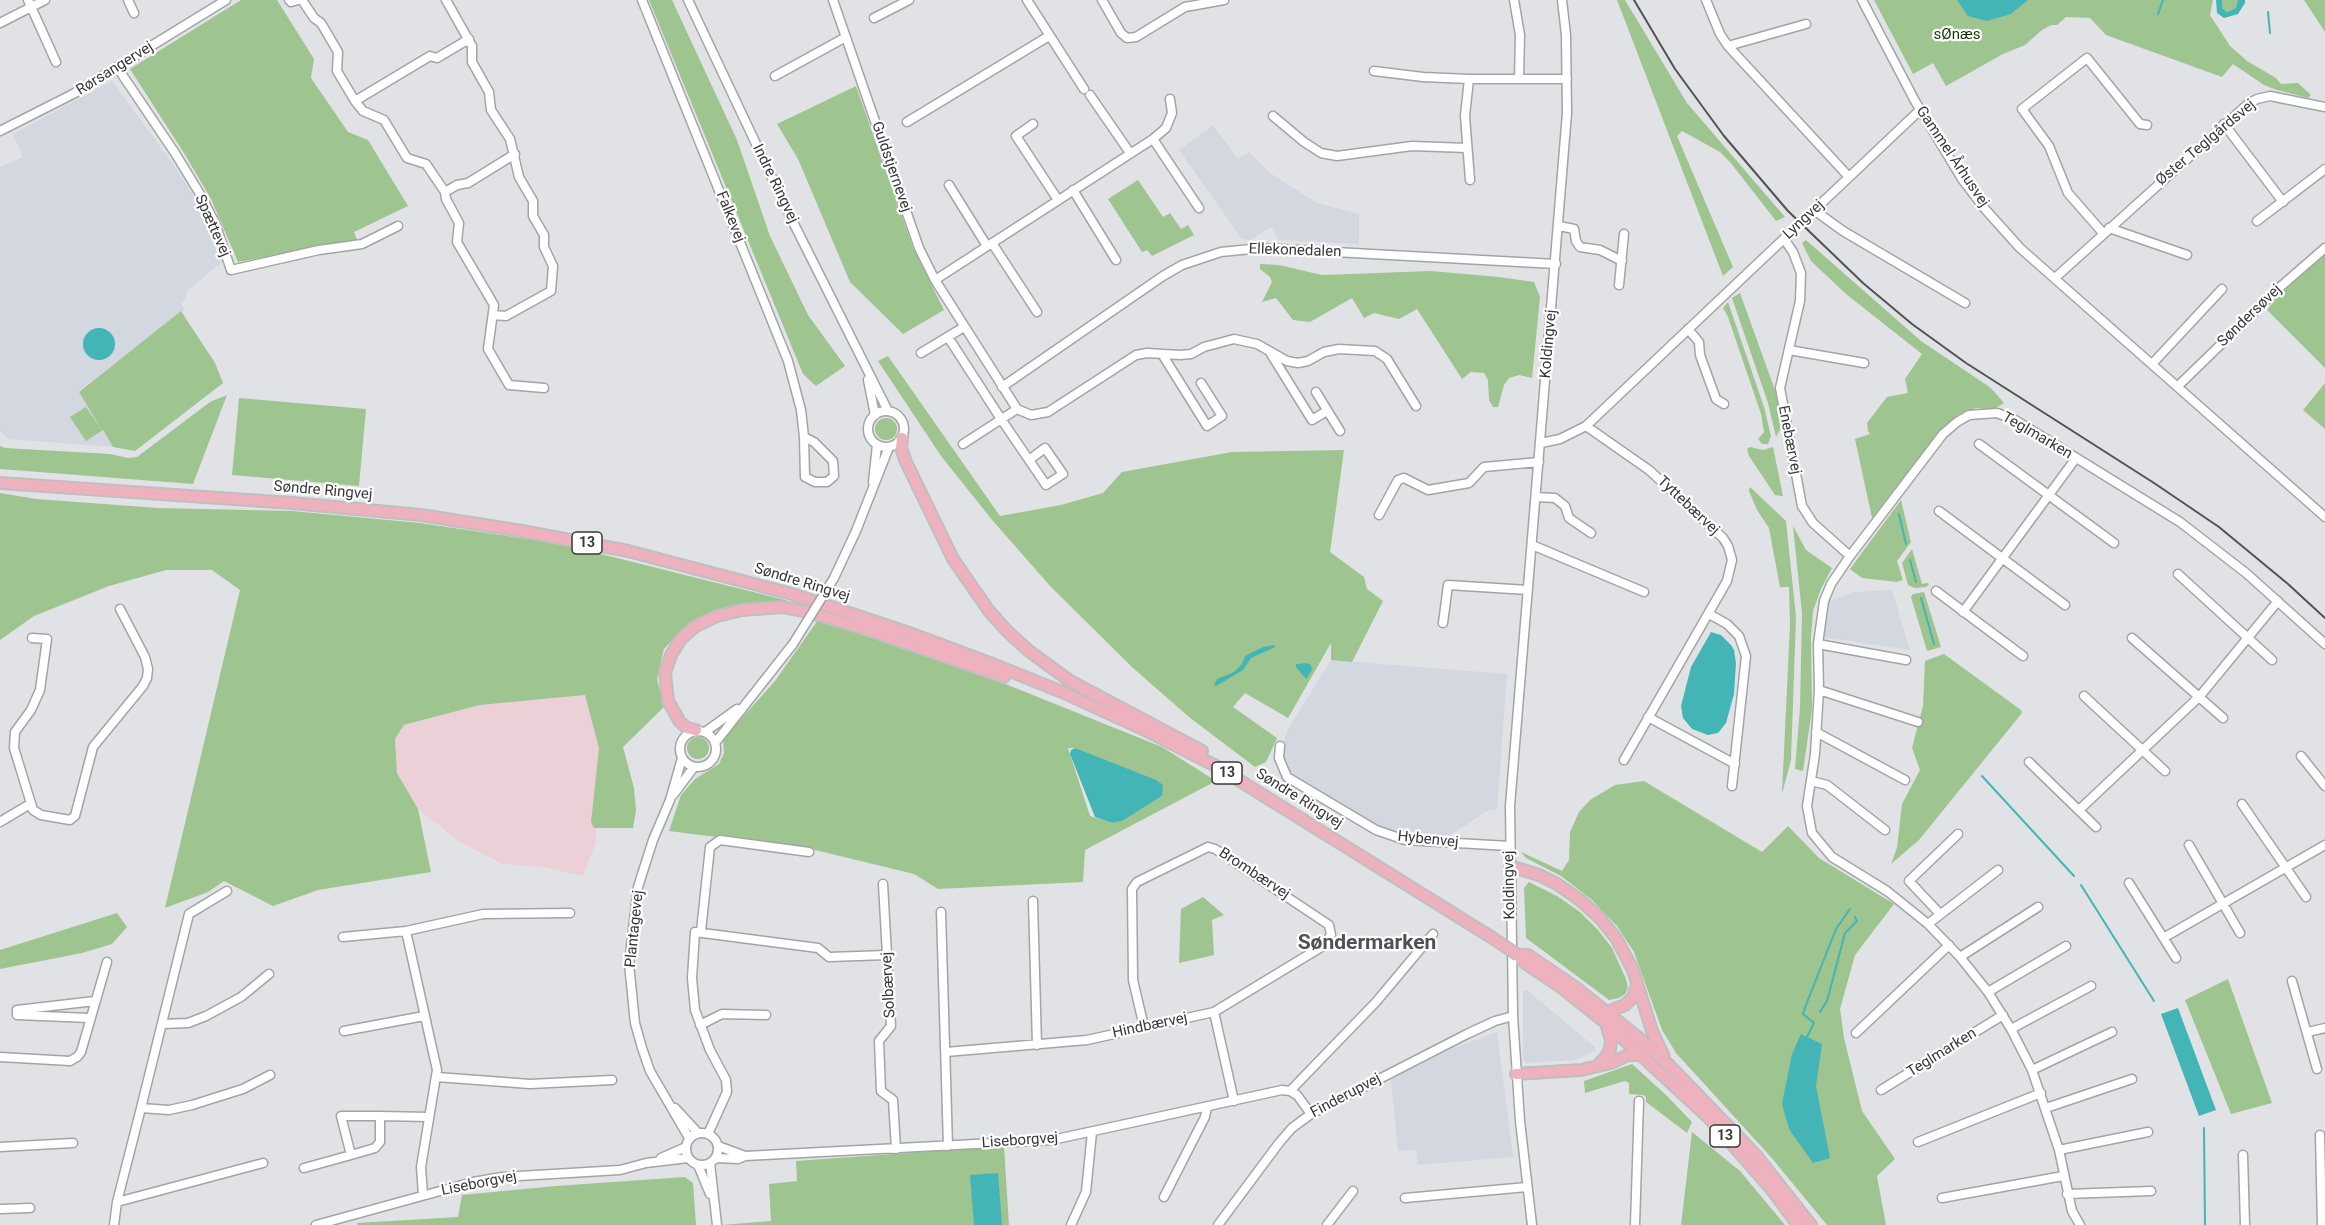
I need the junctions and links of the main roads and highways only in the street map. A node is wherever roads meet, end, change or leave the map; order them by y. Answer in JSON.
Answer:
{"nodes":[{"id":1,"x":902,"y":438,"type":"road end"},
{"id":2,"x":0,"y":483,"type":"edge"},
{"id":3,"x":1145,"y":730,"type":"junction"},
{"id":4,"x":700,"y":731,"type":"road end"},
{"id":5,"x":1306,"y":821,"type":"junction"},
{"id":6,"x":1510,"y":866,"type":"road end"},
{"id":7,"x":1637,"y":985,"type":"junction"},
{"id":8,"x":1607,"y":1017,"type":"junction"},
{"id":9,"x":1643,"y":1055,"type":"junction"},
{"id":10,"x":1669,"y":1065,"type":"junction"},
{"id":11,"x":1595,"y":1067,"type":"junction"},
{"id":12,"x":1516,"y":1074,"type":"road end"},
{"id":13,"x":1798,"y":1225,"type":"edge"},
{"id":14,"x":1811,"y":1225,"type":"edge"}],
"edges":[{"from":1,"to":5,"type":"main road"},
{"from":2,"to":3,"type":"main road","name":"Søndre Ringvej","number":"13"},
{"from":3,"to":4,"type":"main road"},
{"from":3,"to":5,"type":"main road","name":"Søndre Ringvej","number":"13"},
{"from":5,"to":8,"type":"main road","name":"Søndre Ringvej","number":"13","bridge":true},
{"from":6,"to":7,"type":"main road"},
{"from":7,"to":8,"type":"main road"},
{"from":7,"to":10,"type":"main road"},
{"from":8,"to":9,"type":"main road","name":"Søndre Ringvej","number":"13"},
{"from":8,"to":10,"type":"main road","name":"Søndre Ringvej","number":"13"},
{"from":8,"to":11,"type":"main road"},
{"from":9,"to":11,"type":"main road"},
{"from":9,"to":13,"type":"main road","name":"Søndre Ringvej","number":"13"},
{"from":10,"to":14,"type":"main road","name":"Søndre Ringvej","number":"13"},
{"from":11,"to":12,"type":"main road"}]}
